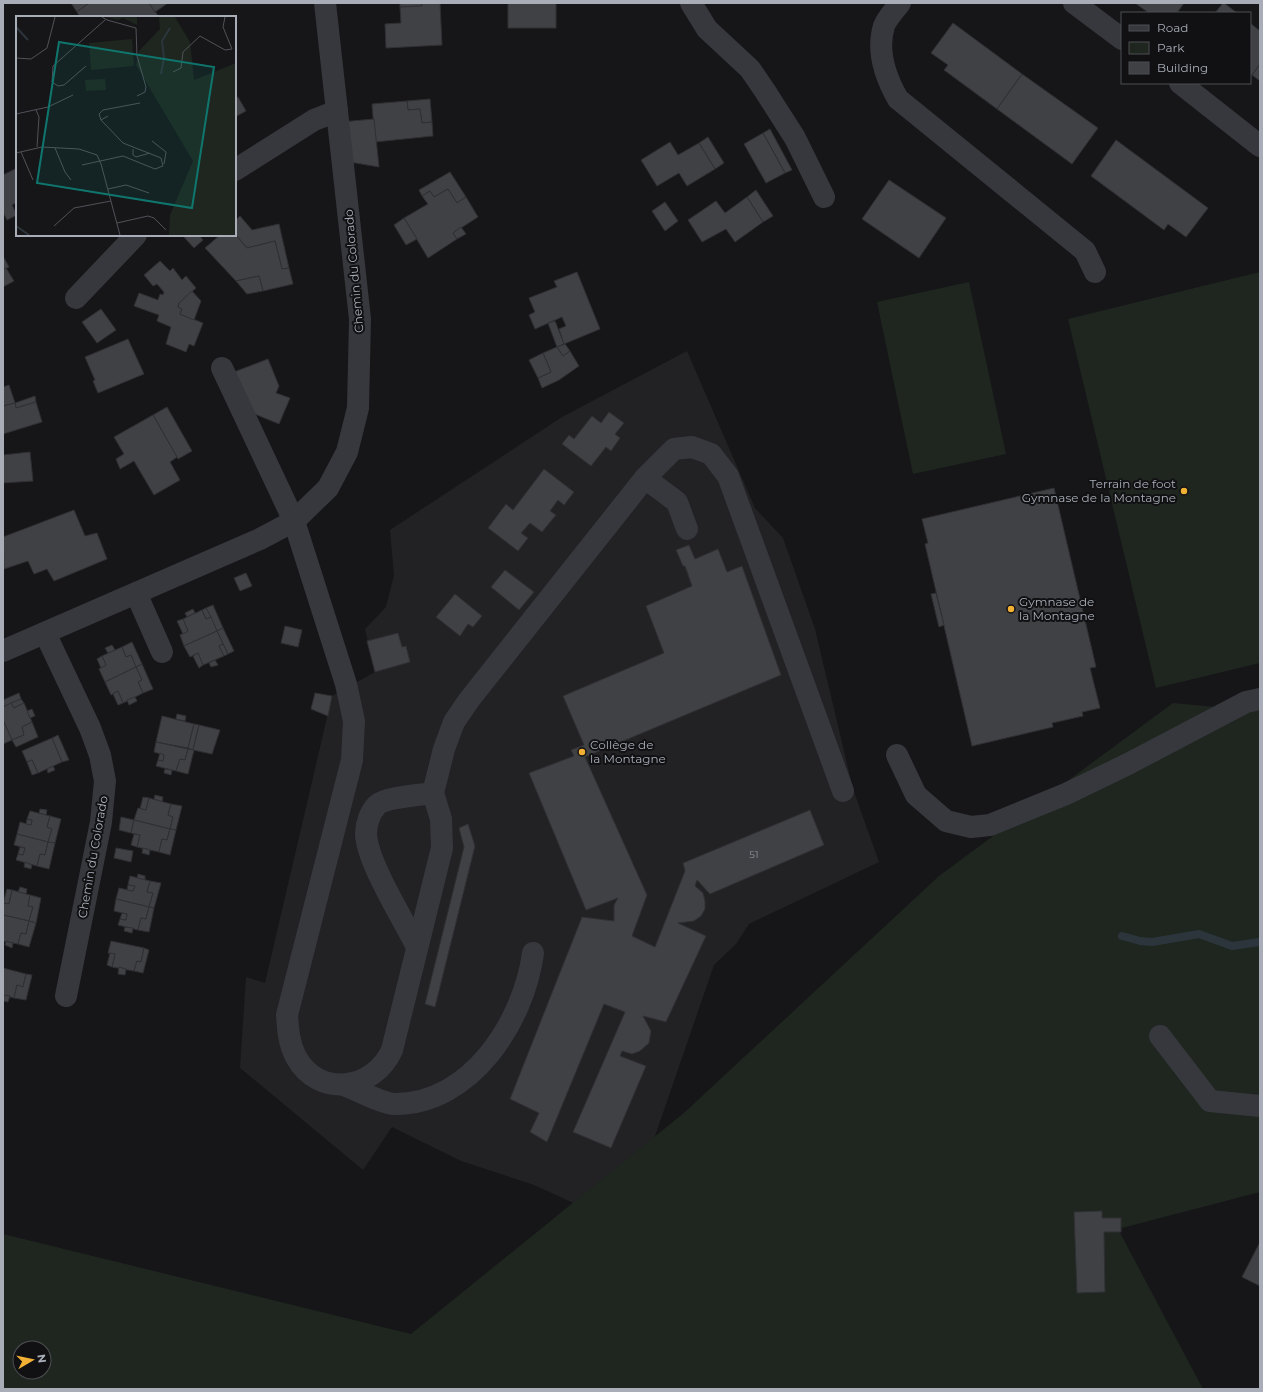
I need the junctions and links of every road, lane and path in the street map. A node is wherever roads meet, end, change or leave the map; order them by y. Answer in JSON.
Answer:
{"nodes":[{"id":1,"x":325,"y":3,"type":"edge"},
{"id":2,"x":691,"y":3,"type":"edge"},
{"id":3,"x":900,"y":3,"type":"edge"},
{"id":4,"x":1074,"y":3,"type":"edge"},
{"id":5,"x":1121,"y":38,"type":"edge"},
{"id":6,"x":1181,"y":84,"type":"edge"},
{"id":7,"x":337,"y":111,"type":"junction"},
{"id":8,"x":1260,"y":146,"type":"edge"},
{"id":9,"x":236,"y":169,"type":"edge"},
{"id":10,"x":824,"y":197,"type":"dead end"},
{"id":11,"x":135,"y":236,"type":"edge"},
{"id":12,"x":1095,"y":272,"type":"dead end"},
{"id":13,"x":76,"y":298,"type":"dead end"},
{"id":14,"x":222,"y":368,"type":"dead end"},
{"id":15,"x":645,"y":478,"type":"junction"},
{"id":16,"x":294,"y":520,"type":"junction"},
{"id":17,"x":687,"y":529,"type":"dead end"},
{"id":18,"x":136,"y":593,"type":"junction"},
{"id":19,"x":45,"y":633,"type":"junction"},
{"id":20,"x":3,"y":652,"type":"edge"},
{"id":21,"x":162,"y":652,"type":"dead end"},
{"id":22,"x":1260,"y":699,"type":"edge"},
{"id":23,"x":897,"y":755,"type":"dead end"},
{"id":24,"x":843,"y":790,"type":"dead end"},
{"id":25,"x":433,"y":793,"type":"junction"},
{"id":26,"x":416,"y":945,"type":"junction"},
{"id":27,"x":533,"y":953,"type":"dead end"},
{"id":28,"x":66,"y":996,"type":"dead end"},
{"id":29,"x":1160,"y":1036,"type":"dead end"},
{"id":30,"x":346,"y":1086,"type":"junction"},
{"id":31,"x":1260,"y":1106,"type":"edge"}],
"edges":[{"from":1,"to":7,"type":"street","name":"Chemin du Colorado"},
{"from":2,"to":10,"type":"street"},
{"from":3,"to":12,"type":"street"},
{"from":4,"to":5,"type":"street"},
{"from":6,"to":8,"type":"street"},
{"from":7,"to":9,"type":"street"},
{"from":7,"to":16,"type":"street","name":"Chemin du Colorado"},
{"from":11,"to":13,"type":"street"},
{"from":14,"to":16,"type":"street"},
{"from":15,"to":17,"type":"street"},
{"from":15,"to":24,"type":"street"},
{"from":15,"to":25,"type":"street"},
{"from":16,"to":18,"type":"street","name":"Chemin du Colorado"},
{"from":16,"to":30,"type":"street"},
{"from":18,"to":19,"type":"street","name":"Chemin du Colorado"},
{"from":18,"to":21,"type":"street"},
{"from":19,"to":20,"type":"street","name":"Chemin du Colorado"},
{"from":19,"to":28,"type":"street","name":"Chemin du Colorado"},
{"from":22,"to":23,"type":"street"},
{"from":25,"to":26,"type":"street"},
{"from":25,"to":26,"type":"street"},
{"from":26,"to":30,"type":"street"},
{"from":27,"to":30,"type":"street"},
{"from":29,"to":31,"type":"street"}]}
